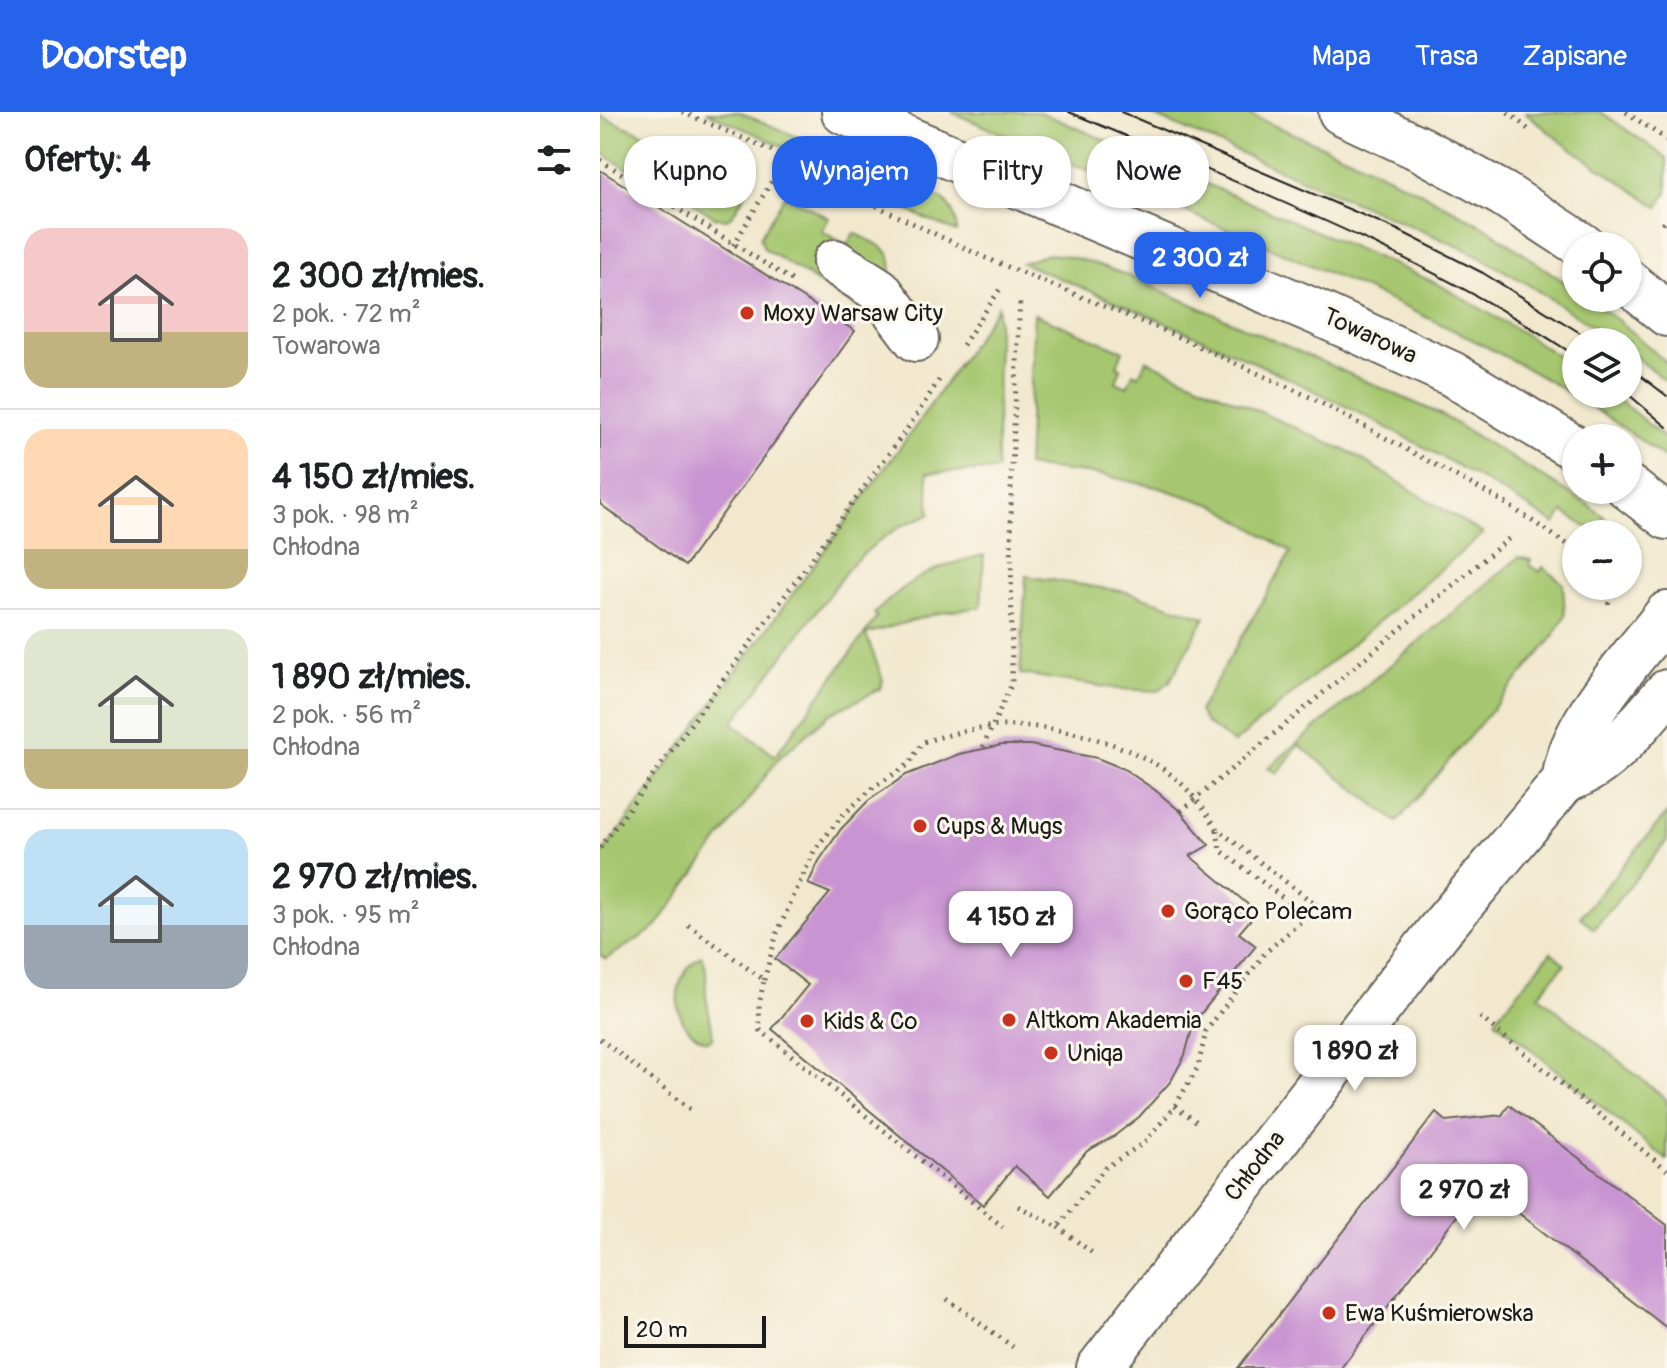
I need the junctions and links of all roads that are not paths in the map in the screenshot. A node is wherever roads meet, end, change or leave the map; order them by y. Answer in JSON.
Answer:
{"nodes":[{"id":1,"x":844,"y":112,"type":"edge"},
{"id":2,"x":1341,"y":112,"type":"edge"},
{"id":3,"x":1562,"y":232,"type":"edge"},
{"id":4,"x":818,"y":274,"type":"road end"},
{"id":5,"x":1642,"y":293,"type":"edge"},
{"id":6,"x":1667,"y":314,"type":"edge"},
{"id":7,"x":916,"y":339,"type":"dead end"},
{"id":8,"x":1562,"y":441,"type":"edge"},
{"id":9,"x":1642,"y":498,"type":"edge"},
{"id":10,"x":1667,"y":517,"type":"edge"},
{"id":11,"x":1667,"y":614,"type":"edge"},
{"id":12,"x":1667,"y":692,"type":"edge"},
{"id":13,"x":1565,"y":780,"type":"junction"},
{"id":14,"x":1099,"y":1368,"type":"edge"}],
"edges":[{"from":1,"to":8,"type":"main road","name":"Towarowa"},
{"from":2,"to":3,"type":"main road"},
{"from":4,"to":7,"type":"main road"},
{"from":5,"to":6,"type":"main road"},
{"from":9,"to":10,"type":"main road"},
{"from":11,"to":13,"type":"main road","name":"Chłodna"},
{"from":12,"to":13,"type":"main road","name":"Chłodna"},
{"from":13,"to":14,"type":"main road","name":"Chłodna"}]}
